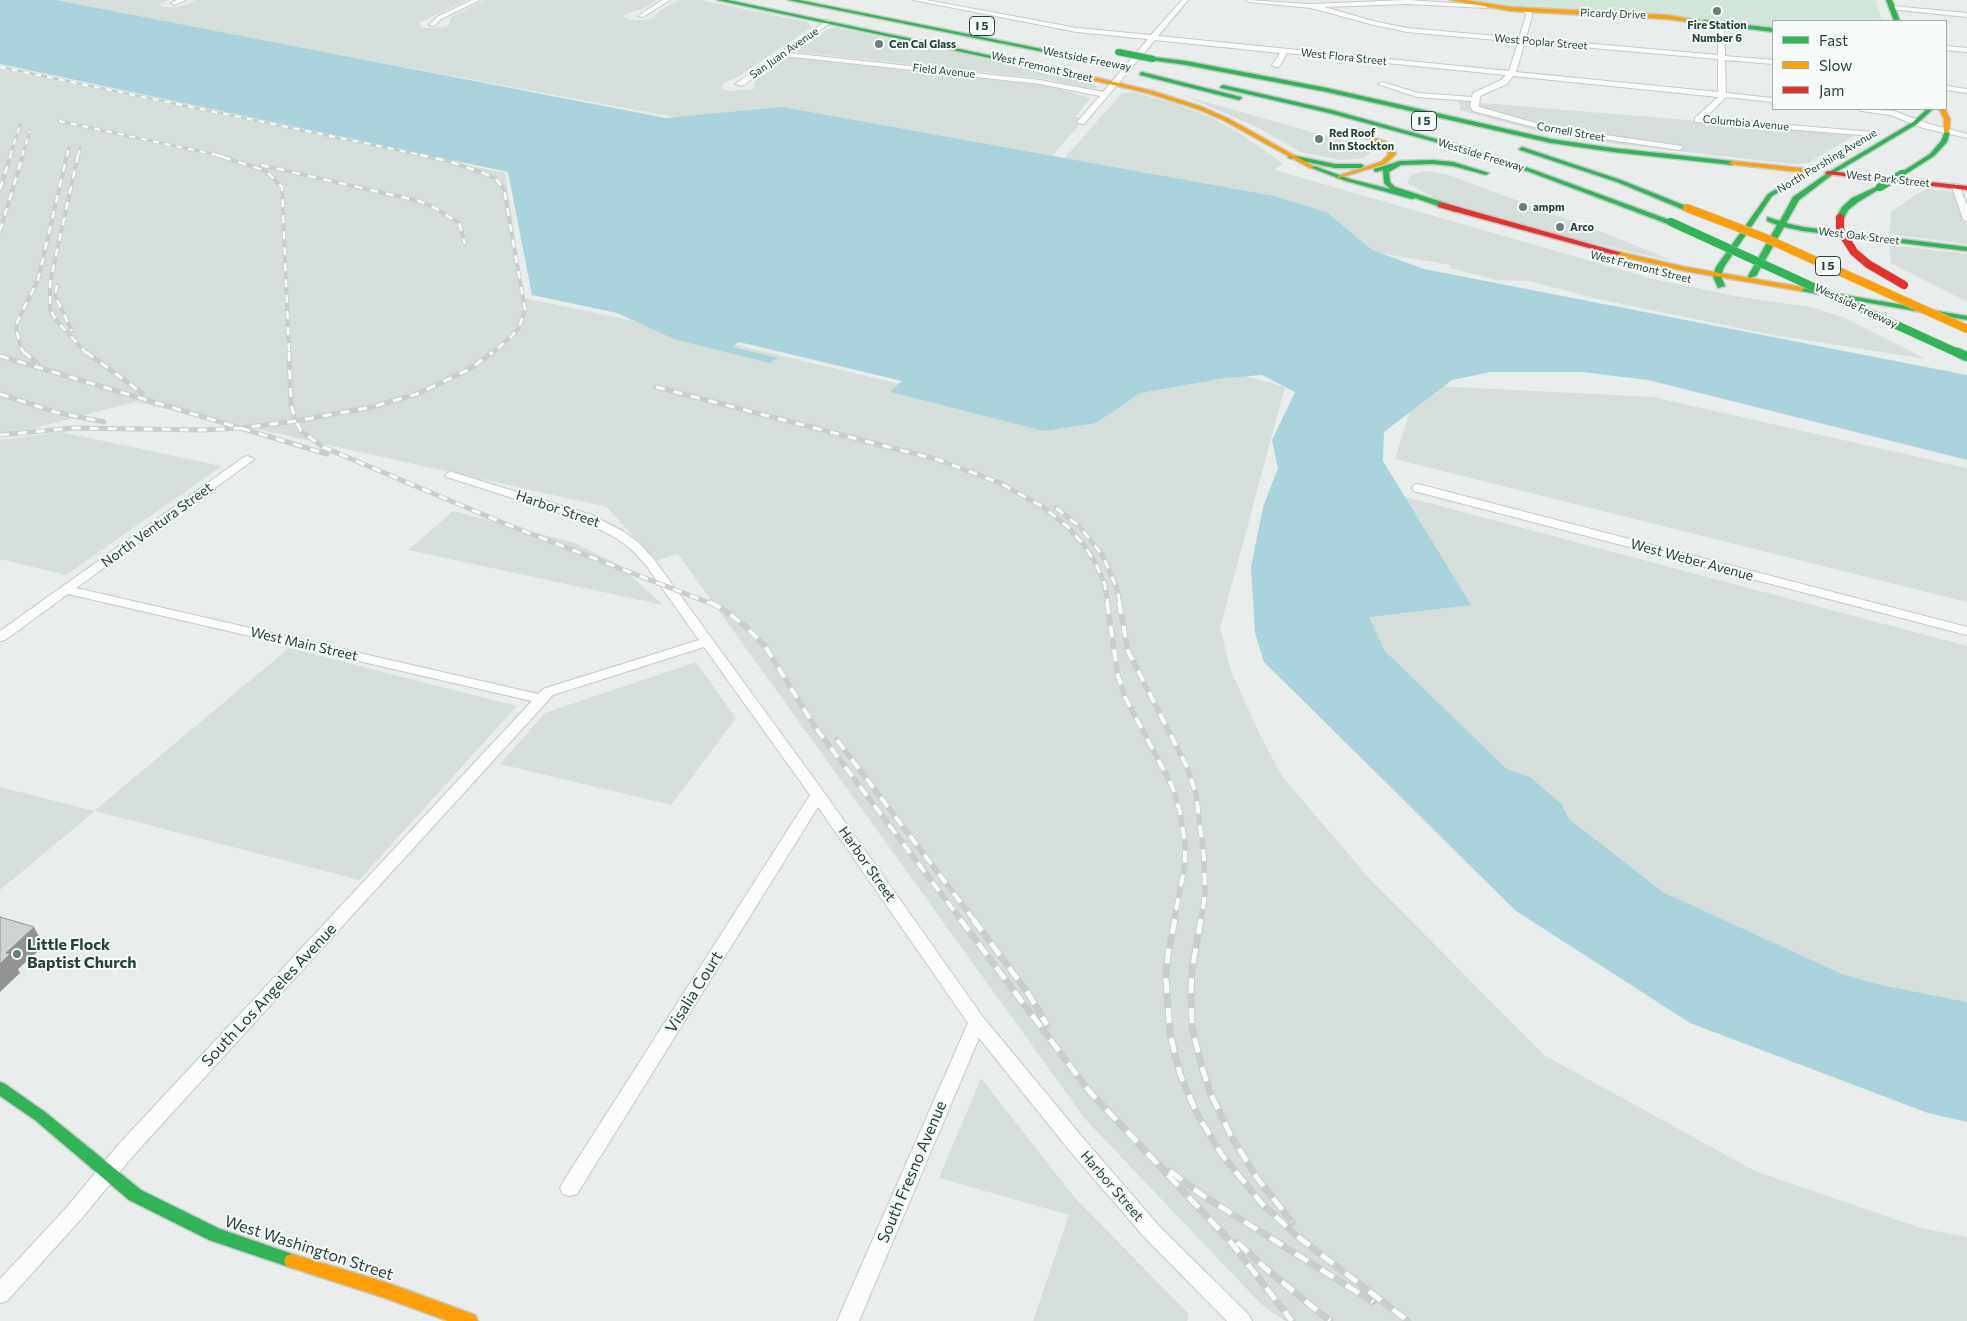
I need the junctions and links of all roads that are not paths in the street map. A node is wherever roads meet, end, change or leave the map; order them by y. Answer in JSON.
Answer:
{"nodes":[{"id":1,"x":183,"y":0,"type":"edge"},
{"id":2,"x":477,"y":0,"type":"edge"},
{"id":3,"x":667,"y":0,"type":"edge"},
{"id":4,"x":720,"y":0,"type":"edge"},
{"id":5,"x":791,"y":0,"type":"edge"},
{"id":6,"x":845,"y":0,"type":"edge"},
{"id":7,"x":916,"y":0,"type":"edge"},
{"id":8,"x":1186,"y":0,"type":"edge"},
{"id":9,"x":1249,"y":0,"type":"edge"},
{"id":10,"x":1453,"y":0,"type":"edge"},
{"id":11,"x":174,"y":3,"type":"dead end"},
{"id":12,"x":1890,"y":4,"type":"edge"},
{"id":13,"x":1311,"y":6,"type":"junction"},
{"id":14,"x":1496,"y":8,"type":"junction"},
{"id":15,"x":1528,"y":11,"type":"junction"},
{"id":16,"x":1967,"y":15,"type":"edge"},
{"id":17,"x":641,"y":16,"type":"dead end"},
{"id":18,"x":1897,"y":20,"type":"edge"},
{"id":19,"x":828,"y":22,"type":"junction"},
{"id":20,"x":1721,"y":22,"type":"junction"},
{"id":21,"x":432,"y":24,"type":"dead end"},
{"id":22,"x":978,"y":25,"type":"dead end"},
{"id":23,"x":1772,"y":30,"type":"edge"},
{"id":24,"x":1152,"y":38,"type":"junction"},
{"id":25,"x":1522,"y":40,"type":"junction"},
{"id":26,"x":1947,"y":48,"type":"edge"},
{"id":27,"x":1967,"y":50,"type":"edge"},
{"id":28,"x":1114,"y":51,"type":"dead end"},
{"id":29,"x":1285,"y":51,"type":"junction"},
{"id":30,"x":783,"y":54,"type":"junction"},
{"id":31,"x":1722,"y":56,"type":"junction"},
{"id":32,"x":1153,"y":59,"type":"junction"},
{"id":33,"x":1772,"y":62,"type":"edge"},
{"id":34,"x":1276,"y":65,"type":"dead end"},
{"id":35,"x":1144,"y":72,"type":"junction"},
{"id":36,"x":1512,"y":74,"type":"junction"},
{"id":37,"x":739,"y":84,"type":"dead end"},
{"id":38,"x":1113,"y":84,"type":"junction"},
{"id":39,"x":1382,"y":84,"type":"dead end"},
{"id":40,"x":1947,"y":88,"type":"edge"},
{"id":41,"x":1967,"y":90,"type":"edge"},
{"id":42,"x":1103,"y":94,"type":"junction"},
{"id":43,"x":1722,"y":94,"type":"junction"},
{"id":44,"x":1475,"y":99,"type":"junction"},
{"id":45,"x":1772,"y":100,"type":"edge"},
{"id":46,"x":1869,"y":110,"type":"edge"},
{"id":47,"x":1911,"y":110,"type":"edge"},
{"id":48,"x":1929,"y":110,"type":"edge"},
{"id":49,"x":1943,"y":110,"type":"edge"},
{"id":50,"x":1902,"y":118,"type":"junction"},
{"id":51,"x":1320,"y":121,"type":"dead end"},
{"id":52,"x":1081,"y":122,"type":"dead end"},
{"id":53,"x":1915,"y":123,"type":"junction"},
{"id":54,"x":1344,"y":129,"type":"dead end"},
{"id":55,"x":1880,"y":130,"type":"junction"},
{"id":56,"x":1947,"y":132,"type":"junction"},
{"id":57,"x":1967,"y":136,"type":"edge"},
{"id":58,"x":1484,"y":138,"type":"dead end"},
{"id":59,"x":1510,"y":146,"type":"dead end"},
{"id":60,"x":1678,"y":148,"type":"dead end"},
{"id":61,"x":1291,"y":157,"type":"junction"},
{"id":62,"x":1856,"y":158,"type":"junction"},
{"id":63,"x":1400,"y":163,"type":"junction"},
{"id":64,"x":1373,"y":165,"type":"junction"},
{"id":65,"x":1809,"y":171,"type":"junction"},
{"id":66,"x":1832,"y":174,"type":"junction"},
{"id":67,"x":1493,"y":175,"type":"dead end"},
{"id":68,"x":1344,"y":179,"type":"junction"},
{"id":69,"x":1882,"y":183,"type":"junction"},
{"id":70,"x":1962,"y":188,"type":"edge"},
{"id":71,"x":1765,"y":202,"type":"junction"},
{"id":72,"x":1458,"y":210,"type":"junction"},
{"id":73,"x":1627,"y":218,"type":"dead end"},
{"id":74,"x":1967,"y":219,"type":"edge"},
{"id":75,"x":1469,"y":220,"type":"junction"},
{"id":76,"x":1497,"y":220,"type":"junction"},
{"id":77,"x":1781,"y":224,"type":"junction"},
{"id":78,"x":1967,"y":249,"type":"edge"},
{"id":79,"x":1719,"y":281,"type":"junction"},
{"id":80,"x":1748,"y":281,"type":"junction"},
{"id":81,"x":1816,"y":288,"type":"junction"},
{"id":82,"x":1918,"y":292,"type":"dead end"},
{"id":83,"x":1934,"y":300,"type":"dead end"},
{"id":84,"x":1943,"y":314,"type":"junction"},
{"id":85,"x":1967,"y":317,"type":"edge"},
{"id":86,"x":1967,"y":328,"type":"edge"},
{"id":87,"x":1967,"y":357,"type":"edge"},
{"id":88,"x":248,"y":459,"type":"dead end"},
{"id":89,"x":451,"y":475,"type":"dead end"},
{"id":90,"x":1418,"y":488,"type":"dead end"},
{"id":91,"x":66,"y":590,"type":"junction"},
{"id":92,"x":1967,"y":632,"type":"edge"},
{"id":93,"x":0,"y":637,"type":"edge"},
{"id":94,"x":706,"y":642,"type":"junction"},
{"id":95,"x":541,"y":699,"type":"junction"},
{"id":96,"x":818,"y":795,"type":"junction"},
{"id":97,"x":977,"y":1022,"type":"junction"},
{"id":98,"x":0,"y":1088,"type":"edge"},
{"id":99,"x":108,"y":1171,"type":"junction"},
{"id":100,"x":570,"y":1188,"type":"dead end"},
{"id":101,"x":0,"y":1294,"type":"edge"},
{"id":102,"x":1233,"y":1317,"type":"edge"},
{"id":103,"x":469,"y":1321,"type":"edge"},
{"id":104,"x":848,"y":1321,"type":"edge"}],
"edges":[{"from":1,"to":11,"type":"street"},
{"from":2,"to":21,"type":"street"},
{"from":3,"to":17,"type":"street"},
{"from":4,"to":19,"type":"main road","name":"West Fremont Street"},
{"from":5,"to":35,"type":"main road","name":"Westside Freeway","number":"I 5"},
{"from":6,"to":22,"type":"main road","number":"I 5"},
{"from":7,"to":24,"type":"street","name":"West Flora Street"},
{"from":8,"to":24,"type":"street"},
{"from":9,"to":13,"type":"street"},
{"from":10,"to":14,"type":"main road","name":"Picardy Drive"},
{"from":12,"to":16,"type":"street"},
{"from":12,"to":18,"type":"main road"},
{"from":13,"to":14,"type":"street"},
{"from":13,"to":25,"type":"street","name":"West Poplar Street"},
{"from":14,"to":15,"type":"main road","name":"Picardy Drive"},
{"from":15,"to":20,"type":"main road","name":"Picardy Drive"},
{"from":15,"to":25,"type":"street"},
{"from":19,"to":30,"type":"street","name":"San Juan Avenue"},
{"from":19,"to":38,"type":"main road","name":"West Fremont Street"},
{"from":20,"to":23,"type":"main road","name":"Picardy Drive"},
{"from":20,"to":31,"type":"street","name":"Columbia Avenue"},
{"from":24,"to":29,"type":"street","name":"West Flora Street"},
{"from":24,"to":38,"type":"street"},
{"from":25,"to":31,"type":"street","name":"West Poplar Street"},
{"from":25,"to":36,"type":"street"},
{"from":26,"to":27,"type":"street"},
{"from":28,"to":32,"type":"main road","name":"Westside Freeway","number":"I 5","bridge":true},
{"from":29,"to":34,"type":"street"},
{"from":29,"to":36,"type":"street","name":"West Flora Street"},
{"from":30,"to":37,"type":"street","name":"San Juan Avenue"},
{"from":30,"to":42,"type":"street","name":"Field Avenue"},
{"from":31,"to":33,"type":"street","name":"West Poplar Street"},
{"from":31,"to":43,"type":"street","name":"Columbia Avenue"},
{"from":32,"to":58,"type":"main road","name":"Westside Freeway","number":"I 5"},
{"from":32,"to":65,"type":"main road","name":"West Park Street"},
{"from":35,"to":51,"type":"main road"},
{"from":35,"to":81,"type":"main road","name":"Westside Freeway","number":"I 5","bridge":true},
{"from":36,"to":43,"type":"street","name":"West Flora Street"},
{"from":36,"to":44,"type":"street"},
{"from":38,"to":42,"type":"street"},
{"from":38,"to":61,"type":"main road","name":"West Fremont Street"},
{"from":39,"to":44,"type":"street"},
{"from":40,"to":41,"type":"street"},
{"from":42,"to":52,"type":"street"},
{"from":43,"to":45,"type":"street","name":"West Flora Street"},
{"from":43,"to":55,"type":"street","name":"Columbia Avenue"},
{"from":44,"to":60,"type":"street","name":"Cornell Street"},
{"from":46,"to":50,"type":"street"},
{"from":47,"to":50,"type":"main road","name":"North Pershing Avenue"},
{"from":48,"to":53,"type":"main road","name":"North Pershing Avenue"},
{"from":49,"to":56,"type":"main road"},
{"from":50,"to":53,"type":"street"},
{"from":50,"to":55,"type":"main road","name":"North Pershing Avenue"},
{"from":53,"to":56,"type":"street"},
{"from":53,"to":62,"type":"main road","name":"North Pershing Avenue"},
{"from":54,"to":64,"type":"main road"},
{"from":55,"to":62,"type":"main road"},
{"from":55,"to":65,"type":"main road","name":"North Pershing Avenue"},
{"from":56,"to":57,"type":"street"},
{"from":56,"to":69,"type":"main road","bridge":true},
{"from":59,"to":86,"type":"main road","name":"Westside Freeway","number":"I 5","bridge":true},
{"from":61,"to":64,"type":"main road"},
{"from":61,"to":68,"type":"main road","name":"West Fremont Street"},
{"from":62,"to":66,"type":"main road","name":"North Pershing Avenue"},
{"from":62,"to":69,"type":"main road"},
{"from":63,"to":67,"type":"main road"},
{"from":63,"to":68,"type":"main road"},
{"from":63,"to":72,"type":"main road"},
{"from":64,"to":68,"type":"main road"},
{"from":65,"to":66,"type":"main road","name":"West Park Street"},
{"from":65,"to":71,"type":"main road","name":"North Pershing Avenue"},
{"from":66,"to":69,"type":"main road","name":"West Park Street"},
{"from":66,"to":77,"type":"main road","name":"North Pershing Avenue"},
{"from":68,"to":72,"type":"main road","name":"West Fremont Street"},
{"from":68,"to":75,"type":"main road","name":"West Fremont Street"},
{"from":69,"to":70,"type":"main road","name":"West Park Street"},
{"from":69,"to":82,"type":"main road","bridge":true},
{"from":70,"to":74,"type":"street"},
{"from":71,"to":77,"type":"main road"},
{"from":71,"to":79,"type":"main road","name":"North Pershing Avenue"},
{"from":72,"to":76,"type":"main road","name":"West Fremont Street"},
{"from":73,"to":81,"type":"main road","bridge":true},
{"from":75,"to":76,"type":"main road"},
{"from":75,"to":79,"type":"main road","name":"West Fremont Street"},
{"from":76,"to":79,"type":"main road","name":"West Fremont Street"},
{"from":77,"to":78,"type":"main road","name":"West Oak Street"},
{"from":77,"to":80,"type":"main road","name":"North Pershing Avenue"},
{"from":79,"to":80,"type":"main road","name":"West Fremont Street"},
{"from":79,"to":84,"type":"main road","name":"West Fremont Street"},
{"from":80,"to":84,"type":"main road","name":"West Fremont Street"},
{"from":81,"to":87,"type":"main road","name":"Westside Freeway","number":"I 5","bridge":true},
{"from":83,"to":85,"type":"main road"},
{"from":84,"to":85,"type":"main road","name":"West Fremont Street"},
{"from":88,"to":91,"type":"street","name":"North Ventura Street"},
{"from":89,"to":94,"type":"street","name":"Harbor Street"},
{"from":90,"to":92,"type":"street","name":"West Weber Avenue"},
{"from":91,"to":93,"type":"street","name":"North Ventura Street"},
{"from":91,"to":95,"type":"street","name":"West Main Street"},
{"from":94,"to":95,"type":"street","name":"South Los Angeles Avenue"},
{"from":94,"to":96,"type":"street","name":"Harbor Street"},
{"from":95,"to":99,"type":"street","name":"South Los Angeles Avenue"},
{"from":96,"to":97,"type":"street","name":"Harbor Street"},
{"from":96,"to":100,"type":"street","name":"Visalia Court"},
{"from":97,"to":102,"type":"street","name":"Harbor Street"},
{"from":97,"to":104,"type":"street","name":"South Fresno Avenue"},
{"from":98,"to":99,"type":"main road","name":"West Washington Street"},
{"from":99,"to":101,"type":"street","name":"South Los Angeles Avenue"},
{"from":99,"to":103,"type":"main road","name":"West Washington Street"}]}
